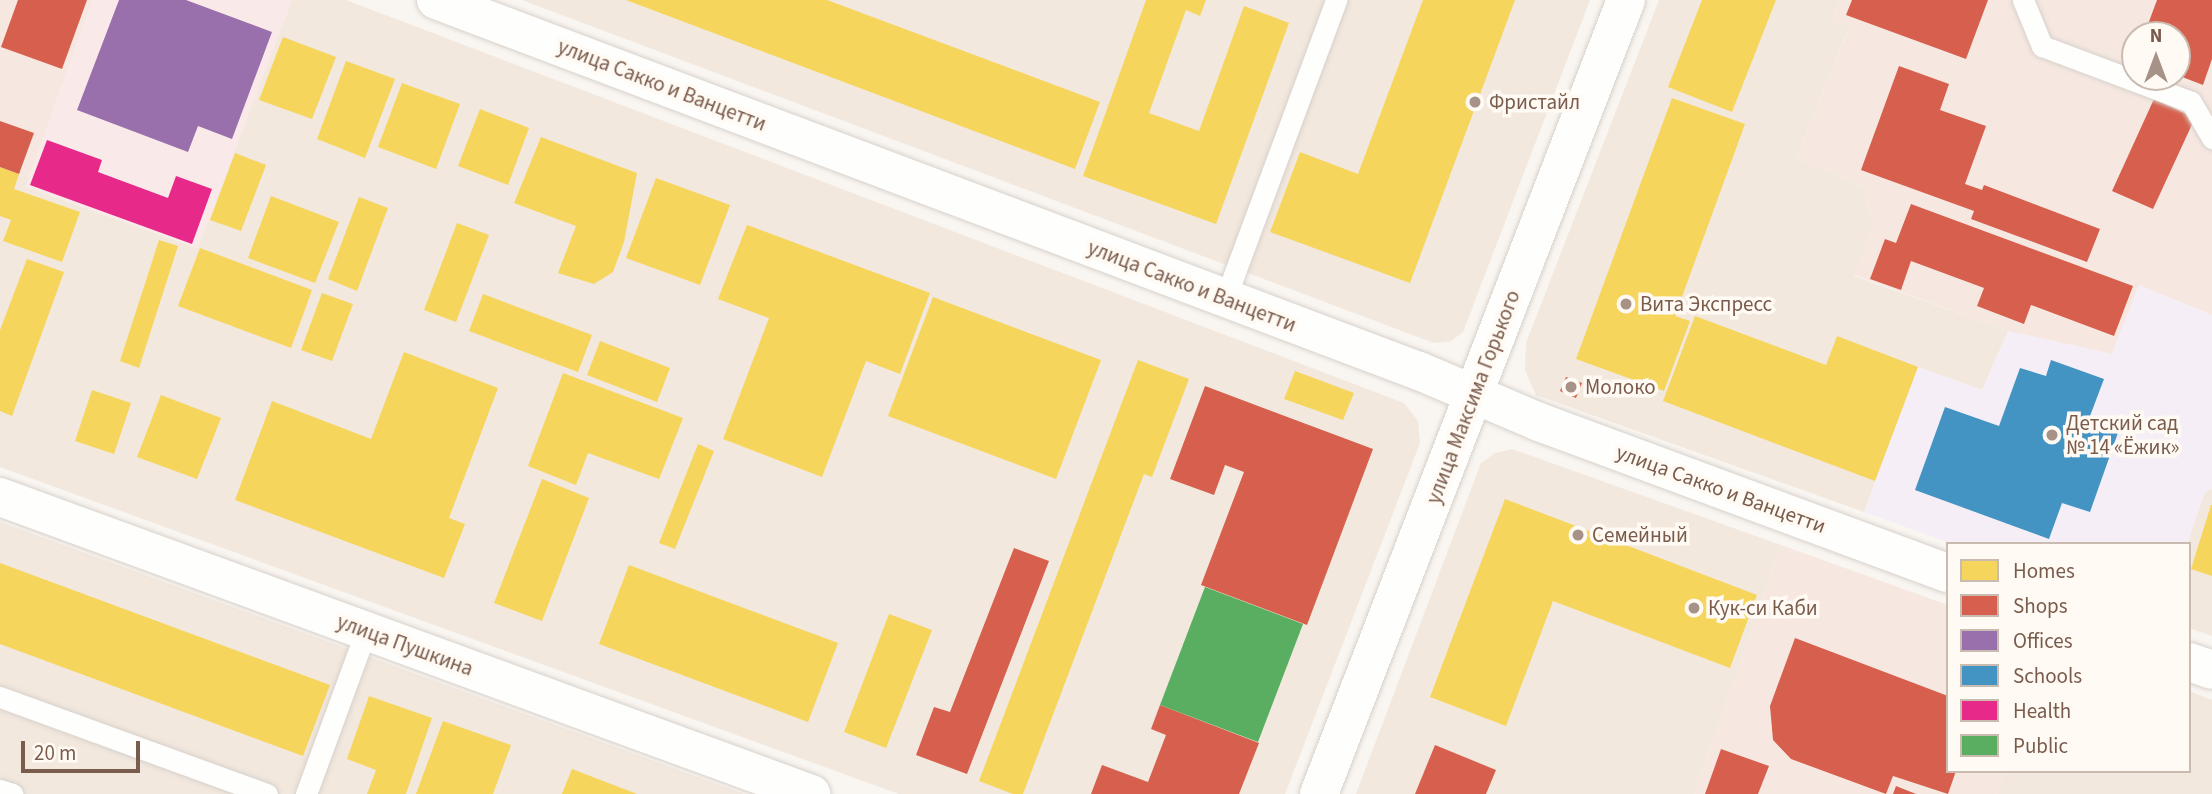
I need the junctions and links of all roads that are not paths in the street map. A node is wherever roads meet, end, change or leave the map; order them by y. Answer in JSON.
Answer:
{"nodes":[{"id":1,"x":436,"y":0,"type":"edge"},
{"id":2,"x":1336,"y":0,"type":"edge"},
{"id":3,"x":1626,"y":0,"type":"edge"},
{"id":4,"x":2023,"y":0,"type":"edge"},
{"id":5,"x":2212,"y":138,"type":"edge"},
{"id":6,"x":1226,"y":299,"type":"junction"},
{"id":7,"x":1475,"y":394,"type":"junction"},
{"id":8,"x":0,"y":497,"type":"edge"},
{"id":9,"x":1946,"y":572,"type":"edge"},
{"id":10,"x":366,"y":631,"type":"junction"},
{"id":11,"x":2191,"y":663,"type":"edge"},
{"id":12,"x":2212,"y":670,"type":"edge"},
{"id":13,"x":0,"y":697,"type":"edge"},
{"id":14,"x":0,"y":789,"type":"edge"},
{"id":15,"x":12,"y":794,"type":"edge"},
{"id":16,"x":267,"y":794,"type":"edge"},
{"id":17,"x":306,"y":794,"type":"edge"},
{"id":18,"x":811,"y":794,"type":"edge"},
{"id":19,"x":1319,"y":794,"type":"edge"}],
"edges":[{"from":1,"to":6,"type":"street","name":"улица Сакко и Ванцетти"},
{"from":2,"to":6,"type":"lane"},
{"from":3,"to":7,"type":"street","name":"улица Максима Горького"},
{"from":4,"to":5,"type":"lane"},
{"from":6,"to":7,"type":"street","name":"улица Сакко и Ванцетти"},
{"from":7,"to":9,"type":"street","name":"улица Сакко и Ванцетти"},
{"from":7,"to":19,"type":"street","name":"улица Максима Горького"},
{"from":8,"to":10,"type":"street","name":"улица Пушкина"},
{"from":10,"to":17,"type":"lane"},
{"from":10,"to":18,"type":"street","name":"улица Пушкина"},
{"from":11,"to":12,"type":"street"},
{"from":13,"to":16,"type":"lane"},
{"from":14,"to":15,"type":"lane"}]}
